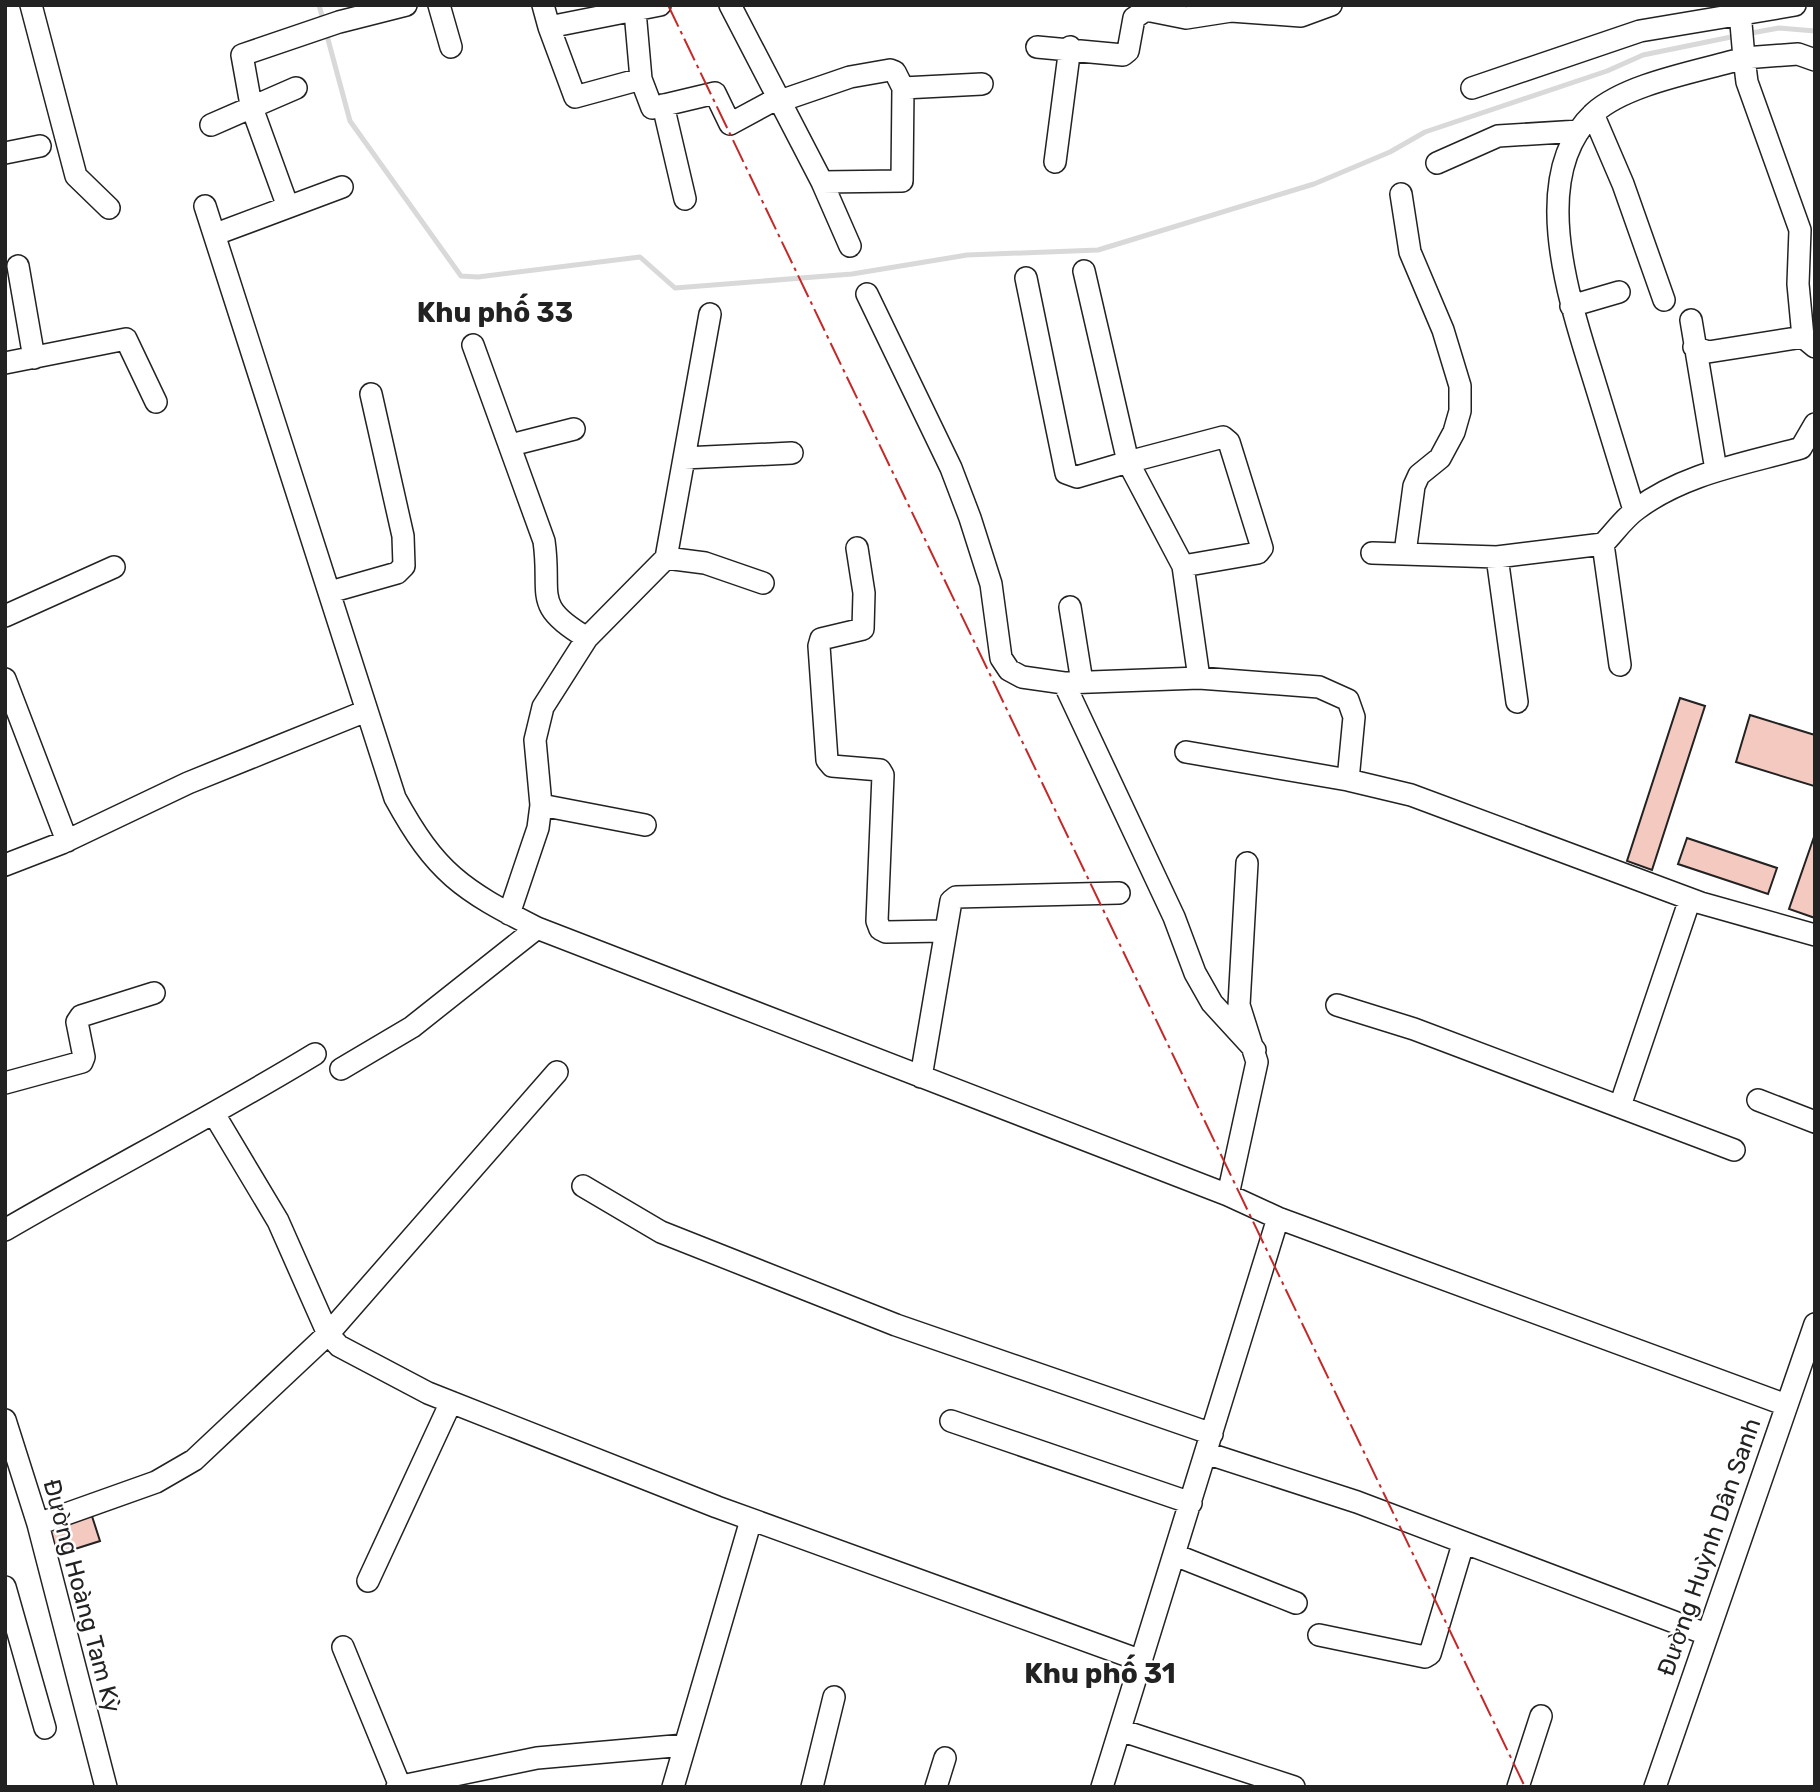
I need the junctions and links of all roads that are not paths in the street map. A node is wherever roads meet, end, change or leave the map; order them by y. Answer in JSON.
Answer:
{"nodes":[{"id":1,"x":31,"y":5,"type":"edge"},
{"id":2,"x":406,"y":5,"type":"edge"},
{"id":3,"x":439,"y":5,"type":"edge"},
{"id":4,"x":543,"y":5,"type":"edge"},
{"id":5,"x":660,"y":5,"type":"edge"},
{"id":6,"x":730,"y":5,"type":"edge"},
{"id":7,"x":1331,"y":5,"type":"edge"},
{"id":8,"x":1795,"y":5,"type":"edge"},
{"id":9,"x":1241,"y":9,"type":"edge"},
{"id":10,"x":635,"y":11,"type":"junction"},
{"id":11,"x":1740,"y":12,"type":"junction"},
{"id":12,"x":549,"y":27,"type":"junction"},
{"id":13,"x":451,"y":47,"type":"dead end"},
{"id":14,"x":1037,"y":47,"type":"dead end"},
{"id":15,"x":1070,"y":47,"type":"junction"},
{"id":16,"x":1744,"y":58,"type":"junction"},
{"id":17,"x":1815,"y":60,"type":"edge"},
{"id":18,"x":641,"y":79,"type":"junction"},
{"id":19,"x":982,"y":85,"type":"dead end"},
{"id":20,"x":296,"y":88,"type":"dead end"},
{"id":21,"x":903,"y":88,"type":"junction"},
{"id":22,"x":1472,"y":89,"type":"dead end"},
{"id":23,"x":779,"y":100,"type":"junction"},
{"id":24,"x":663,"y":105,"type":"junction"},
{"id":25,"x":251,"y":106,"type":"junction"},
{"id":26,"x":1593,"y":114,"type":"junction"},
{"id":27,"x":211,"y":125,"type":"dead end"},
{"id":28,"x":1579,"y":131,"type":"junction"},
{"id":29,"x":40,"y":146,"type":"dead end"},
{"id":30,"x":5,"y":153,"type":"edge"},
{"id":31,"x":1055,"y":162,"type":"dead end"},
{"id":32,"x":1437,"y":163,"type":"dead end"},
{"id":33,"x":822,"y":182,"type":"junction"},
{"id":34,"x":342,"y":187,"type":"dead end"},
{"id":35,"x":1401,"y":194,"type":"dead end"},
{"id":36,"x":685,"y":199,"type":"dead end"},
{"id":37,"x":205,"y":206,"type":"dead end"},
{"id":38,"x":288,"y":207,"type":"junction"},
{"id":39,"x":109,"y":208,"type":"dead end"},
{"id":40,"x":216,"y":233,"type":"junction"},
{"id":41,"x":850,"y":246,"type":"dead end"},
{"id":42,"x":18,"y":266,"type":"dead end"},
{"id":43,"x":1084,"y":271,"type":"dead end"},
{"id":44,"x":1026,"y":278,"type":"dead end"},
{"id":45,"x":1619,"y":292,"type":"dead end"},
{"id":46,"x":867,"y":294,"type":"dead end"},
{"id":47,"x":1664,"y":300,"type":"dead end"},
{"id":48,"x":1571,"y":306,"type":"junction"},
{"id":49,"x":710,"y":314,"type":"dead end"},
{"id":50,"x":1691,"y":320,"type":"dead end"},
{"id":51,"x":1809,"y":342,"type":"edge"},
{"id":52,"x":473,"y":345,"type":"dead end"},
{"id":53,"x":1694,"y":346,"type":"junction"},
{"id":54,"x":34,"y":359,"type":"junction"},
{"id":55,"x":5,"y":363,"type":"edge"},
{"id":56,"x":370,"y":394,"type":"dead end"},
{"id":57,"x":156,"y":402,"type":"dead end"},
{"id":58,"x":1815,"y":424,"type":"edge"},
{"id":59,"x":574,"y":429,"type":"dead end"},
{"id":60,"x":511,"y":445,"type":"junction"},
{"id":61,"x":792,"y":453,"type":"dead end"},
{"id":62,"x":684,"y":458,"type":"junction"},
{"id":63,"x":1129,"y":462,"type":"junction"},
{"id":64,"x":1716,"y":470,"type":"junction"},
{"id":65,"x":1634,"y":510,"type":"junction"},
{"id":66,"x":1603,"y":544,"type":"junction"},
{"id":67,"x":857,"y":548,"type":"dead end"},
{"id":68,"x":1405,"y":552,"type":"junction"},
{"id":69,"x":1372,"y":553,"type":"dead end"},
{"id":70,"x":1497,"y":557,"type":"junction"},
{"id":71,"x":666,"y":558,"type":"junction"},
{"id":72,"x":1183,"y":566,"type":"junction"},
{"id":73,"x":114,"y":567,"type":"dead end"},
{"id":74,"x":763,"y":583,"type":"dead end"},
{"id":75,"x":330,"y":592,"type":"junction"},
{"id":76,"x":1070,"y":607,"type":"dead end"},
{"id":77,"x":5,"y":616,"type":"edge"},
{"id":78,"x":587,"y":638,"type":"junction"},
{"id":79,"x":1620,"y":665,"type":"dead end"},
{"id":80,"x":1199,"y":678,"type":"junction"},
{"id":81,"x":5,"y":679,"type":"edge"},
{"id":82,"x":1073,"y":682,"type":"junction"},
{"id":83,"x":1517,"y":702,"type":"dead end"},
{"id":84,"x":366,"y":711,"type":"junction"},
{"id":85,"x":1186,"y":752,"type":"dead end"},
{"id":86,"x":1348,"y":780,"type":"junction"},
{"id":87,"x":541,"y":805,"type":"junction"},
{"id":88,"x":645,"y":825,"type":"dead end"},
{"id":89,"x":66,"y":841,"type":"junction"},
{"id":90,"x":1247,"y":863,"type":"dead end"},
{"id":91,"x":5,"y":865,"type":"edge"},
{"id":92,"x":1119,"y":893,"type":"dead end"},
{"id":93,"x":1690,"y":899,"type":"junction"},
{"id":94,"x":509,"y":914,"type":"junction"},
{"id":95,"x":537,"y":928,"type":"junction"},
{"id":96,"x":944,"y":931,"type":"junction"},
{"id":97,"x":1815,"y":936,"type":"edge"},
{"id":98,"x":154,"y":993,"type":"dead end"},
{"id":99,"x":1337,"y":1005,"type":"dead end"},
{"id":100,"x":1255,"y":1050,"type":"junction"},
{"id":101,"x":315,"y":1054,"type":"dead end"},
{"id":102,"x":341,"y":1069,"type":"dead end"},
{"id":103,"x":557,"y":1072,"type":"dead end"},
{"id":104,"x":921,"y":1077,"type":"junction"},
{"id":105,"x":5,"y":1083,"type":"edge"},
{"id":106,"x":1758,"y":1100,"type":"dead end"},
{"id":107,"x":1619,"y":1106,"type":"junction"},
{"id":108,"x":214,"y":1114,"type":"junction"},
{"id":109,"x":1815,"y":1122,"type":"edge"},
{"id":110,"x":1734,"y":1150,"type":"dead end"},
{"id":111,"x":583,"y":1186,"type":"dead end"},
{"id":112,"x":1228,"y":1195,"type":"junction"},
{"id":113,"x":1278,"y":1218,"type":"junction"},
{"id":114,"x":5,"y":1230,"type":"edge"},
{"id":115,"x":1815,"y":1324,"type":"edge"},
{"id":116,"x":328,"y":1334,"type":"junction"},
{"id":117,"x":451,"y":1402,"type":"junction"},
{"id":118,"x":1786,"y":1405,"type":"junction"},
{"id":119,"x":5,"y":1420,"type":"edge"},
{"id":120,"x":951,"y":1421,"type":"dead end"},
{"id":121,"x":1209,"y":1443,"type":"junction"},
{"id":122,"x":1191,"y":1503,"type":"junction"},
{"id":123,"x":751,"y":1520,"type":"junction"},
{"id":124,"x":38,"y":1524,"type":"junction"},
{"id":125,"x":1462,"y":1544,"type":"junction"},
{"id":126,"x":1175,"y":1555,"type":"junction"},
{"id":127,"x":368,"y":1581,"type":"dead end"},
{"id":128,"x":5,"y":1587,"type":"edge"},
{"id":129,"x":1296,"y":1603,"type":"dead end"},
{"id":130,"x":1706,"y":1634,"type":"junction"},
{"id":131,"x":1318,"y":1635,"type":"dead end"},
{"id":132,"x":342,"y":1647,"type":"dead end"},
{"id":133,"x":1142,"y":1661,"type":"junction"},
{"id":134,"x":834,"y":1697,"type":"dead end"},
{"id":135,"x":1541,"y":1716,"type":"dead end"},
{"id":136,"x":45,"y":1728,"type":"dead end"},
{"id":137,"x":1120,"y":1730,"type":"junction"},
{"id":138,"x":685,"y":1745,"type":"junction"},
{"id":139,"x":945,"y":1758,"type":"dead end"},
{"id":140,"x":398,"y":1786,"type":"edge"},
{"id":141,"x":106,"y":1787,"type":"edge"},
{"id":142,"x":673,"y":1787,"type":"edge"},
{"id":143,"x":812,"y":1787,"type":"edge"},
{"id":144,"x":936,"y":1787,"type":"edge"},
{"id":145,"x":1102,"y":1787,"type":"edge"},
{"id":146,"x":1294,"y":1787,"type":"edge"},
{"id":147,"x":1518,"y":1787,"type":"edge"},
{"id":148,"x":1655,"y":1787,"type":"edge"}],
"edges":[{"from":1,"to":39,"type":"street"},
{"from":2,"to":25,"type":"street"},
{"from":3,"to":13,"type":"street"},
{"from":4,"to":12,"type":"street"},
{"from":5,"to":10,"type":"street"},
{"from":6,"to":23,"type":"street"},
{"from":7,"to":9,"type":"street"},
{"from":8,"to":11,"type":"street"},
{"from":9,"to":15,"type":"street"},
{"from":10,"to":12,"type":"street"},
{"from":10,"to":18,"type":"street"},
{"from":11,"to":16,"type":"street"},
{"from":11,"to":22,"type":"street"},
{"from":12,"to":18,"type":"street"},
{"from":14,"to":15,"type":"street"},
{"from":15,"to":31,"type":"street"},
{"from":16,"to":17,"type":"street"},
{"from":16,"to":26,"type":"street"},
{"from":16,"to":51,"type":"street"},
{"from":18,"to":24,"type":"street"},
{"from":19,"to":21,"type":"street"},
{"from":20,"to":25,"type":"street"},
{"from":21,"to":23,"type":"street"},
{"from":21,"to":33,"type":"street"},
{"from":23,"to":24,"type":"street"},
{"from":23,"to":33,"type":"street"},
{"from":24,"to":36,"type":"street"},
{"from":25,"to":27,"type":"street"},
{"from":25,"to":38,"type":"street"},
{"from":26,"to":28,"type":"street"},
{"from":26,"to":47,"type":"street"},
{"from":28,"to":32,"type":"street"},
{"from":28,"to":48,"type":"street"},
{"from":29,"to":30,"type":"street"},
{"from":33,"to":41,"type":"street"},
{"from":34,"to":38,"type":"street"},
{"from":35,"to":68,"type":"street"},
{"from":37,"to":40,"type":"street"},
{"from":38,"to":40,"type":"street"},
{"from":40,"to":75,"type":"street"},
{"from":42,"to":54,"type":"street"},
{"from":43,"to":63,"type":"street"},
{"from":44,"to":63,"type":"street"},
{"from":45,"to":48,"type":"street"},
{"from":46,"to":82,"type":"street"},
{"from":48,"to":65,"type":"street"},
{"from":49,"to":62,"type":"street"},
{"from":50,"to":53,"type":"street"},
{"from":51,"to":53,"type":"street"},
{"from":52,"to":60,"type":"street"},
{"from":53,"to":64,"type":"street"},
{"from":54,"to":55,"type":"street"},
{"from":54,"to":57,"type":"street"},
{"from":56,"to":75,"type":"street"},
{"from":58,"to":64,"type":"street"},
{"from":59,"to":60,"type":"street"},
{"from":60,"to":78,"type":"street"},
{"from":61,"to":62,"type":"street"},
{"from":62,"to":71,"type":"street"},
{"from":63,"to":72,"type":"street"},
{"from":63,"to":72,"type":"street"},
{"from":64,"to":65,"type":"street"},
{"from":65,"to":66,"type":"street"},
{"from":66,"to":70,"type":"street"},
{"from":66,"to":79,"type":"street"},
{"from":67,"to":96,"type":"street"},
{"from":68,"to":69,"type":"street"},
{"from":68,"to":70,"type":"street"},
{"from":70,"to":83,"type":"street"},
{"from":71,"to":74,"type":"street"},
{"from":71,"to":78,"type":"street"},
{"from":72,"to":80,"type":"street"},
{"from":73,"to":77,"type":"street"},
{"from":75,"to":84,"type":"street"},
{"from":76,"to":82,"type":"street"},
{"from":78,"to":87,"type":"street"},
{"from":80,"to":82,"type":"street"},
{"from":80,"to":86,"type":"street"},
{"from":81,"to":89,"type":"street"},
{"from":82,"to":100,"type":"street"},
{"from":84,"to":89,"type":"street"},
{"from":84,"to":94,"type":"street"},
{"from":85,"to":86,"type":"street"},
{"from":86,"to":93,"type":"street"},
{"from":87,"to":88,"type":"street"},
{"from":87,"to":94,"type":"street"},
{"from":89,"to":91,"type":"street"},
{"from":90,"to":100,"type":"street"},
{"from":92,"to":96,"type":"street"},
{"from":93,"to":97,"type":"street"},
{"from":93,"to":107,"type":"street"},
{"from":94,"to":95,"type":"street"},
{"from":95,"to":102,"type":"street"},
{"from":95,"to":104,"type":"street"},
{"from":96,"to":104,"type":"street"},
{"from":98,"to":105,"type":"street"},
{"from":99,"to":107,"type":"street"},
{"from":100,"to":112,"type":"street"},
{"from":101,"to":108,"type":"street"},
{"from":103,"to":116,"type":"street"},
{"from":104,"to":112,"type":"street"},
{"from":106,"to":109,"type":"street"},
{"from":107,"to":110,"type":"street"},
{"from":108,"to":114,"type":"street"},
{"from":108,"to":116,"type":"street"},
{"from":111,"to":121,"type":"street"},
{"from":112,"to":113,"type":"street"},
{"from":113,"to":118,"type":"street"},
{"from":113,"to":121,"type":"street"},
{"from":115,"to":118,"type":"street","name":"Đường Huỳnh Dân Sanh"},
{"from":116,"to":117,"type":"street"},
{"from":116,"to":124,"type":"street"},
{"from":117,"to":123,"type":"street"},
{"from":117,"to":127,"type":"street"},
{"from":118,"to":130,"type":"street","name":"Đường Huỳnh Dân Sanh"},
{"from":119,"to":124,"type":"street","name":"Đường Hoàng Tam Kỳ"},
{"from":120,"to":122,"type":"street"},
{"from":121,"to":122,"type":"street"},
{"from":121,"to":125,"type":"street"},
{"from":122,"to":126,"type":"street"},
{"from":123,"to":133,"type":"street"},
{"from":123,"to":138,"type":"street"},
{"from":124,"to":141,"type":"street","name":"Đường Hoàng Tam Kỳ"},
{"from":125,"to":130,"type":"street"},
{"from":125,"to":131,"type":"street"},
{"from":126,"to":129,"type":"street"},
{"from":126,"to":133,"type":"street"},
{"from":128,"to":136,"type":"street"},
{"from":130,"to":148,"type":"street","name":"Đường Huỳnh Dân Sanh"},
{"from":132,"to":140,"type":"street"},
{"from":133,"to":137,"type":"street"},
{"from":134,"to":143,"type":"street"},
{"from":135,"to":147,"type":"street"},
{"from":137,"to":145,"type":"street"},
{"from":137,"to":146,"type":"street"},
{"from":138,"to":140,"type":"street"},
{"from":138,"to":142,"type":"street"},
{"from":139,"to":144,"type":"street"}]}
